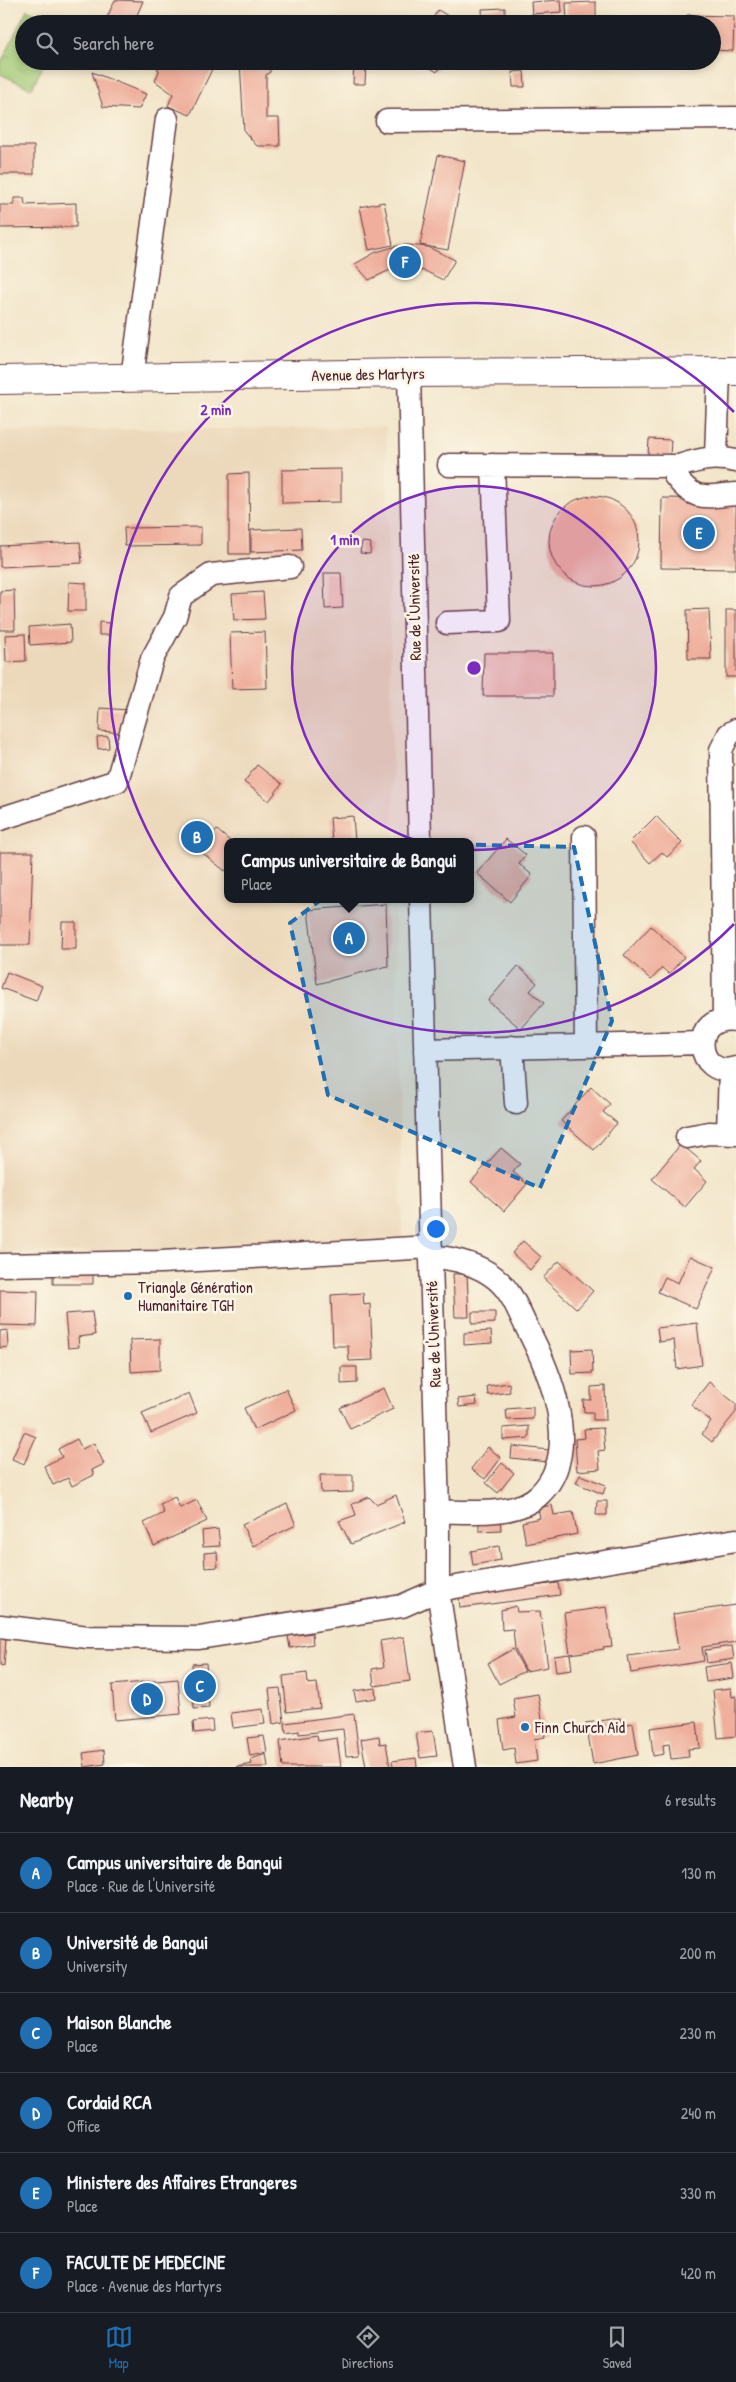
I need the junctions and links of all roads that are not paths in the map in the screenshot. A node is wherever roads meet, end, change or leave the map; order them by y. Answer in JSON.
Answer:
{"nodes":[{"id":1,"x":736,"y":118,"type":"edge"},
{"id":2,"x":167,"y":119,"type":"junction"},
{"id":3,"x":387,"y":121,"type":"dead end"},
{"id":4,"x":727,"y":371,"type":"edge"},
{"id":5,"x":410,"y":373,"type":"junction"},
{"id":6,"x":132,"y":378,"type":"junction"},
{"id":7,"x":0,"y":380,"type":"edge"},
{"id":8,"x":726,"y":459,"type":"edge"},
{"id":9,"x":449,"y":465,"type":"dead end"},
{"id":10,"x":493,"y":465,"type":"junction"},
{"id":11,"x":678,"y":466,"type":"junction"},
{"id":12,"x":736,"y":494,"type":"edge"},
{"id":13,"x":290,"y":567,"type":"dead end"},
{"id":14,"x":447,"y":623,"type":"dead end"},
{"id":15,"x":736,"y":730,"type":"edge"},
{"id":16,"x":0,"y":819,"type":"edge"},
{"id":17,"x":584,"y":837,"type":"dead end"},
{"id":18,"x":420,"y":838,"type":"edge"},
{"id":19,"x":421,"y":903,"type":"edge"},
{"id":20,"x":730,"y":1019,"type":"edge"},
{"id":21,"x":702,"y":1043,"type":"junction"},
{"id":22,"x":586,"y":1046,"type":"junction"},
{"id":23,"x":512,"y":1048,"type":"junction"},
{"id":24,"x":425,"y":1050,"type":"junction"},
{"id":25,"x":733,"y":1069,"type":"edge"},
{"id":26,"x":516,"y":1103,"type":"dead end"},
{"id":27,"x":732,"y":1133,"type":"edge"},
{"id":28,"x":687,"y":1137,"type":"dead end"},
{"id":29,"x":431,"y":1251,"type":"junction"},
{"id":30,"x":0,"y":1265,"type":"edge"},
{"id":31,"x":438,"y":1511,"type":"junction"},
{"id":32,"x":736,"y":1540,"type":"edge"},
{"id":33,"x":438,"y":1590,"type":"junction"},
{"id":34,"x":0,"y":1626,"type":"edge"},
{"id":35,"x":465,"y":1767,"type":"edge"}],
"edges":[{"from":1,"to":3,"type":"street"},
{"from":2,"to":2,"type":"street"},
{"from":2,"to":6,"type":"street"},
{"from":4,"to":5,"type":"main road","name":"Avenue des Martyrs"},
{"from":4,"to":8,"type":"street"},
{"from":5,"to":6,"type":"main road","name":"Avenue des Martyrs"},
{"from":5,"to":18,"type":"street","name":"Rue de l'Université"},
{"from":6,"to":7,"type":"main road","name":"Avenue des Martyrs"},
{"from":8,"to":11,"type":"street"},
{"from":9,"to":10,"type":"street"},
{"from":10,"to":11,"type":"street"},
{"from":10,"to":14,"type":"street"},
{"from":11,"to":12,"type":"street"},
{"from":13,"to":16,"type":"street"},
{"from":15,"to":20,"type":"street"},
{"from":17,"to":22,"type":"street"},
{"from":19,"to":24,"type":"street","name":"Rue de l'Université"},
{"from":20,"to":21,"type":"street"},
{"from":21,"to":22,"type":"street"},
{"from":21,"to":25,"type":"street"},
{"from":22,"to":23,"type":"street"},
{"from":23,"to":24,"type":"street"},
{"from":23,"to":26,"type":"street"},
{"from":24,"to":29,"type":"street","name":"Rue de l'Université"},
{"from":25,"to":27,"type":"street"},
{"from":27,"to":28,"type":"street"},
{"from":29,"to":30,"type":"street"},
{"from":29,"to":31,"type":"street","name":"Rue de l'Université"},
{"from":29,"to":31,"type":"street"},
{"from":31,"to":33,"type":"street","name":"Rue de l'Université"},
{"from":32,"to":33,"type":"street"},
{"from":33,"to":34,"type":"street"},
{"from":33,"to":35,"type":"street","name":"Rue de l'Université"}]}
